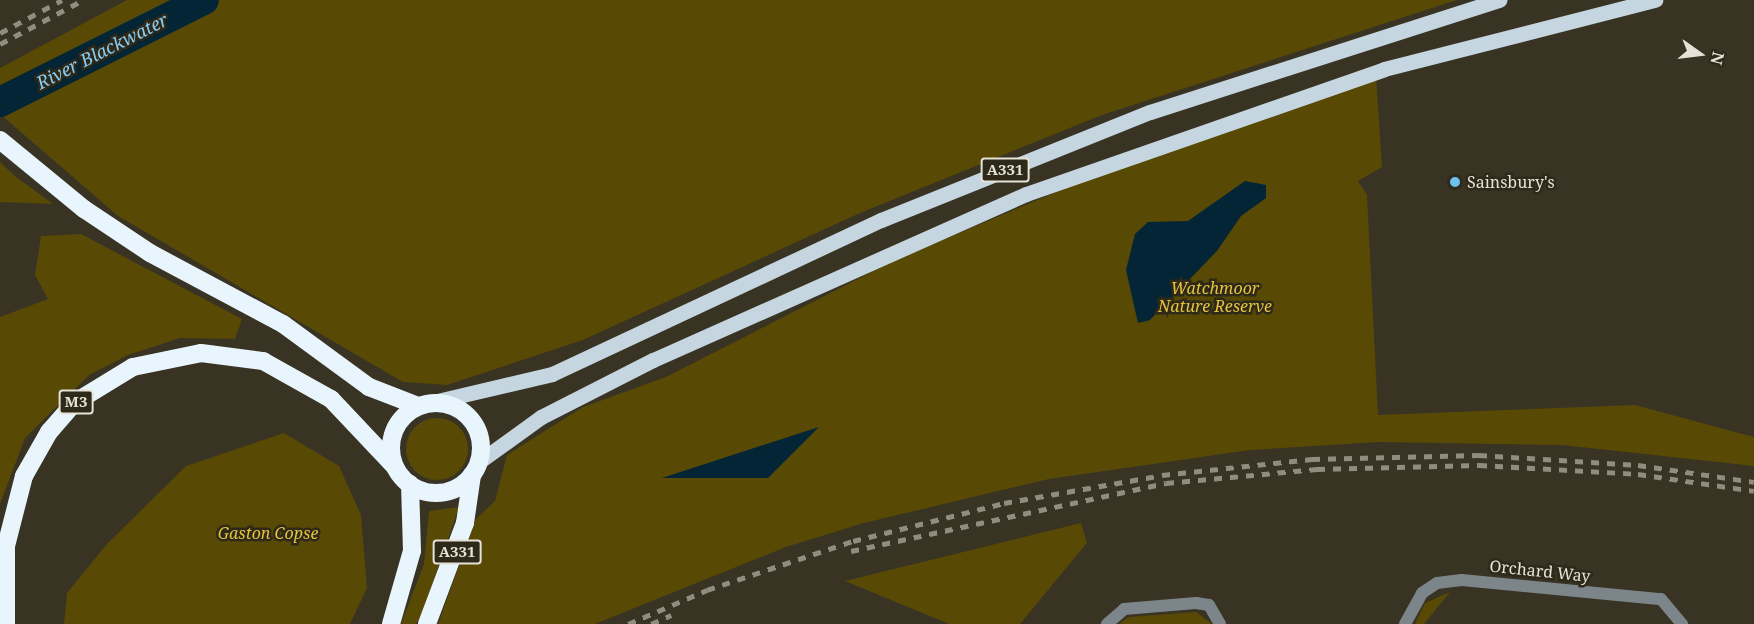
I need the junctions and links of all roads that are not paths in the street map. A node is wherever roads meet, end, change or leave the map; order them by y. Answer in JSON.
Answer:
{"nodes":[{"id":1,"x":1499,"y":0,"type":"edge"},
{"id":2,"x":1655,"y":0,"type":"edge"},
{"id":3,"x":0,"y":140,"type":"edge"},
{"id":4,"x":426,"y":404,"type":"junction"},
{"id":5,"x":395,"y":467,"type":"junction"},
{"id":6,"x":476,"y":468,"type":"junction"},
{"id":7,"x":410,"y":484,"type":"junction"},
{"id":8,"x":6,"y":624,"type":"edge"},
{"id":9,"x":391,"y":624,"type":"edge"},
{"id":10,"x":427,"y":624,"type":"edge"},
{"id":11,"x":1107,"y":624,"type":"edge"},
{"id":12,"x":1220,"y":624,"type":"edge"},
{"id":13,"x":1405,"y":624,"type":"edge"},
{"id":14,"x":1682,"y":624,"type":"edge"}],
"edges":[{"from":1,"to":4,"type":"main road","number":"A331"},
{"from":2,"to":6,"type":"main road","number":"A331"},
{"from":3,"to":4,"type":"highway"},
{"from":4,"to":5,"type":"highway"},
{"from":4,"to":6,"type":"highway"},
{"from":5,"to":7,"type":"highway"},
{"from":5,"to":8,"type":"highway","number":"M3"},
{"from":6,"to":7,"type":"highway"},
{"from":6,"to":10,"type":"highway","number":"A331"},
{"from":7,"to":9,"type":"highway","number":"A331"},
{"from":11,"to":12,"type":"street"},
{"from":13,"to":14,"type":"street","name":"Orchard Way"}]}
